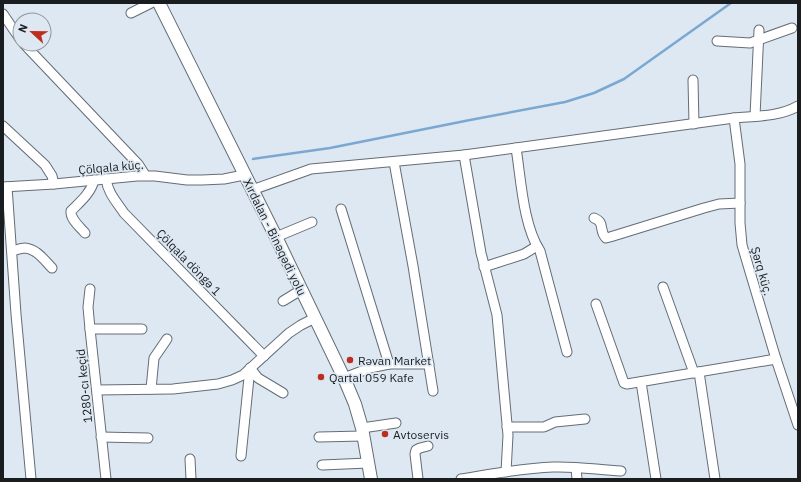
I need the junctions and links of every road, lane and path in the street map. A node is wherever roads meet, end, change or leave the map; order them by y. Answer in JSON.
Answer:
{"nodes":[{"id":1,"x":151,"y":3,"type":"edge"},
{"id":2,"x":159,"y":3,"type":"edge"},
{"id":3,"x":131,"y":13,"type":"dead end"},
{"id":4,"x":3,"y":14,"type":"edge"},
{"id":5,"x":12,"y":27,"type":"edge"},
{"id":6,"x":792,"y":28,"type":"dead end"},
{"id":7,"x":759,"y":30,"type":"dead end"},
{"id":8,"x":717,"y":41,"type":"dead end"},
{"id":9,"x":759,"y":41,"type":"junction"},
{"id":10,"x":32,"y":52,"type":"edge"},
{"id":11,"x":693,"y":80,"type":"dead end"},
{"id":12,"x":798,"y":106,"type":"edge"},
{"id":13,"x":756,"y":116,"type":"junction"},
{"id":14,"x":734,"y":118,"type":"junction"},
{"id":15,"x":694,"y":124,"type":"junction"},
{"id":16,"x":3,"y":126,"type":"edge"},
{"id":17,"x":516,"y":148,"type":"junction"},
{"id":18,"x":464,"y":154,"type":"junction"},
{"id":19,"x":394,"y":162,"type":"junction"},
{"id":20,"x":145,"y":175,"type":"junction"},
{"id":21,"x":244,"y":175,"type":"junction"},
{"id":22,"x":106,"y":179,"type":"junction"},
{"id":23,"x":94,"y":180,"type":"junction"},
{"id":24,"x":54,"y":184,"type":"junction"},
{"id":25,"x":5,"y":187,"type":"edge"},
{"id":26,"x":252,"y":190,"type":"junction"},
{"id":27,"x":740,"y":203,"type":"junction"},
{"id":28,"x":340,"y":209,"type":"dead end"},
{"id":29,"x":594,"y":218,"type":"dead end"},
{"id":30,"x":312,"y":222,"type":"dead end"},
{"id":31,"x":85,"y":233,"type":"dead end"},
{"id":32,"x":276,"y":237,"type":"junction"},
{"id":33,"x":536,"y":246,"type":"junction"},
{"id":34,"x":12,"y":251,"type":"junction"},
{"id":35,"x":484,"y":267,"type":"junction"},
{"id":36,"x":52,"y":268,"type":"dead end"},
{"id":37,"x":663,"y":287,"type":"dead end"},
{"id":38,"x":90,"y":289,"type":"dead end"},
{"id":39,"x":301,"y":290,"type":"junction"},
{"id":40,"x":283,"y":302,"type":"dead end"},
{"id":41,"x":596,"y":304,"type":"dead end"},
{"id":42,"x":315,"y":318,"type":"junction"},
{"id":43,"x":90,"y":329,"type":"junction"},
{"id":44,"x":142,"y":329,"type":"dead end"},
{"id":45,"x":167,"y":339,"type":"dead end"},
{"id":46,"x":567,"y":352,"type":"dead end"},
{"id":47,"x":264,"y":356,"type":"junction"},
{"id":48,"x":776,"y":359,"type":"junction"},
{"id":49,"x":389,"y":364,"type":"junction"},
{"id":50,"x":429,"y":364,"type":"junction"},
{"id":51,"x":250,"y":368,"type":"junction"},
{"id":52,"x":696,"y":372,"type":"junction"},
{"id":53,"x":344,"y":378,"type":"junction"},
{"id":54,"x":641,"y":382,"type":"junction"},
{"id":55,"x":97,"y":390,"type":"junction"},
{"id":56,"x":152,"y":390,"type":"junction"},
{"id":57,"x":433,"y":391,"type":"dead end"},
{"id":58,"x":283,"y":393,"type":"dead end"},
{"id":59,"x":585,"y":419,"type":"dead end"},
{"id":60,"x":396,"y":423,"type":"dead end"},
{"id":61,"x":798,"y":425,"type":"edge"},
{"id":62,"x":507,"y":428,"type":"junction"},
{"id":63,"x":363,"y":432,"type":"junction"},
{"id":64,"x":101,"y":437,"type":"junction"},
{"id":65,"x":319,"y":437,"type":"dead end"},
{"id":66,"x":148,"y":438,"type":"dead end"},
{"id":67,"x":428,"y":446,"type":"dead end"},
{"id":68,"x":241,"y":456,"type":"dead end"},
{"id":69,"x":190,"y":459,"type":"dead end"},
{"id":70,"x":368,"y":463,"type":"junction"},
{"id":71,"x":322,"y":465,"type":"dead end"},
{"id":72,"x":576,"y":468,"type":"junction"},
{"id":73,"x":621,"y":471,"type":"dead end"},
{"id":74,"x":506,"y":472,"type":"junction"},
{"id":75,"x":31,"y":479,"type":"edge"},
{"id":76,"x":106,"y":479,"type":"edge"},
{"id":77,"x":191,"y":479,"type":"edge"},
{"id":78,"x":371,"y":479,"type":"edge"},
{"id":79,"x":418,"y":479,"type":"edge"},
{"id":80,"x":461,"y":479,"type":"edge"},
{"id":81,"x":577,"y":479,"type":"edge"},
{"id":82,"x":656,"y":479,"type":"edge"},
{"id":83,"x":715,"y":479,"type":"edge"}],
"edges":[{"from":1,"to":3,"type":"street"},
{"from":2,"to":21,"type":"main road","name":"Xırdalan - Binəqədi yolu"},
{"from":4,"to":5,"type":"street"},
{"from":6,"to":9,"type":"street"},
{"from":7,"to":9,"type":"street"},
{"from":8,"to":9,"type":"street"},
{"from":9,"to":13,"type":"street"},
{"from":10,"to":20,"type":"street"},
{"from":11,"to":15,"type":"street"},
{"from":12,"to":13,"type":"street"},
{"from":13,"to":14,"type":"street"},
{"from":14,"to":15,"type":"street"},
{"from":14,"to":27,"type":"street","name":"Şərq küç."},
{"from":15,"to":17,"type":"street"},
{"from":16,"to":24,"type":"street"},
{"from":17,"to":18,"type":"street"},
{"from":17,"to":33,"type":"street"},
{"from":18,"to":19,"type":"street"},
{"from":18,"to":35,"type":"street"},
{"from":19,"to":26,"type":"street"},
{"from":19,"to":50,"type":"street"},
{"from":20,"to":21,"type":"street","name":"Çölqala küç."},
{"from":20,"to":22,"type":"street","name":"Çölqala küç."},
{"from":21,"to":26,"type":"main road","name":"Xırdalan - Binəqədi yolu"},
{"from":22,"to":23,"type":"street","name":"Çölqala küç."},
{"from":22,"to":47,"type":"street","name":"Çölqala döngə 1"},
{"from":23,"to":24,"type":"street","name":"Çölqala küç."},
{"from":23,"to":31,"type":"street"},
{"from":24,"to":25,"type":"street","name":"Çölqala küç."},
{"from":25,"to":34,"type":"street"},
{"from":26,"to":32,"type":"main road","name":"Xırdalan - Binəqədi yolu"},
{"from":27,"to":29,"type":"street"},
{"from":27,"to":48,"type":"street","name":"Şərq küç."},
{"from":28,"to":49,"type":"street"},
{"from":30,"to":32,"type":"street"},
{"from":32,"to":39,"type":"main road","name":"Xırdalan - Binəqədi yolu"},
{"from":33,"to":35,"type":"street"},
{"from":33,"to":46,"type":"street"},
{"from":34,"to":36,"type":"street"},
{"from":34,"to":75,"type":"street"},
{"from":35,"to":62,"type":"street"},
{"from":37,"to":52,"type":"street"},
{"from":38,"to":43,"type":"street","name":"1280-cı keçid"},
{"from":39,"to":40,"type":"street"},
{"from":39,"to":42,"type":"main road","name":"Xırdalan - Binəqədi yolu"},
{"from":41,"to":54,"type":"street"},
{"from":42,"to":47,"type":"street"},
{"from":42,"to":53,"type":"main road","name":"Xırdalan - Binəqədi yolu"},
{"from":43,"to":44,"type":"street"},
{"from":43,"to":55,"type":"street","name":"1280-cı keçid"},
{"from":45,"to":56,"type":"street"},
{"from":47,"to":51,"type":"street"},
{"from":48,"to":52,"type":"street"},
{"from":48,"to":61,"type":"street","name":"Şərq küç."},
{"from":49,"to":50,"type":"street"},
{"from":49,"to":53,"type":"street"},
{"from":50,"to":57,"type":"street"},
{"from":51,"to":56,"type":"street"},
{"from":51,"to":58,"type":"street"},
{"from":51,"to":68,"type":"street"},
{"from":52,"to":54,"type":"street"},
{"from":52,"to":83,"type":"street"},
{"from":53,"to":63,"type":"main road","name":"Xırdalan - Binəqədi yolu"},
{"from":54,"to":82,"type":"street"},
{"from":55,"to":56,"type":"street"},
{"from":55,"to":64,"type":"street","name":"1280-cı keçid"},
{"from":59,"to":62,"type":"street"},
{"from":60,"to":63,"type":"street"},
{"from":62,"to":74,"type":"street"},
{"from":63,"to":65,"type":"street"},
{"from":63,"to":70,"type":"main road","name":"Xırdalan - Binəqədi yolu"},
{"from":64,"to":66,"type":"street"},
{"from":64,"to":76,"type":"street","name":"1280-cı keçid"},
{"from":67,"to":79,"type":"street"},
{"from":69,"to":77,"type":"street"},
{"from":70,"to":71,"type":"street"},
{"from":70,"to":78,"type":"main road","name":"Xırdalan - Binəqədi yolu"},
{"from":72,"to":73,"type":"street"},
{"from":72,"to":74,"type":"street"},
{"from":72,"to":81,"type":"street"},
{"from":74,"to":80,"type":"street"}]}
